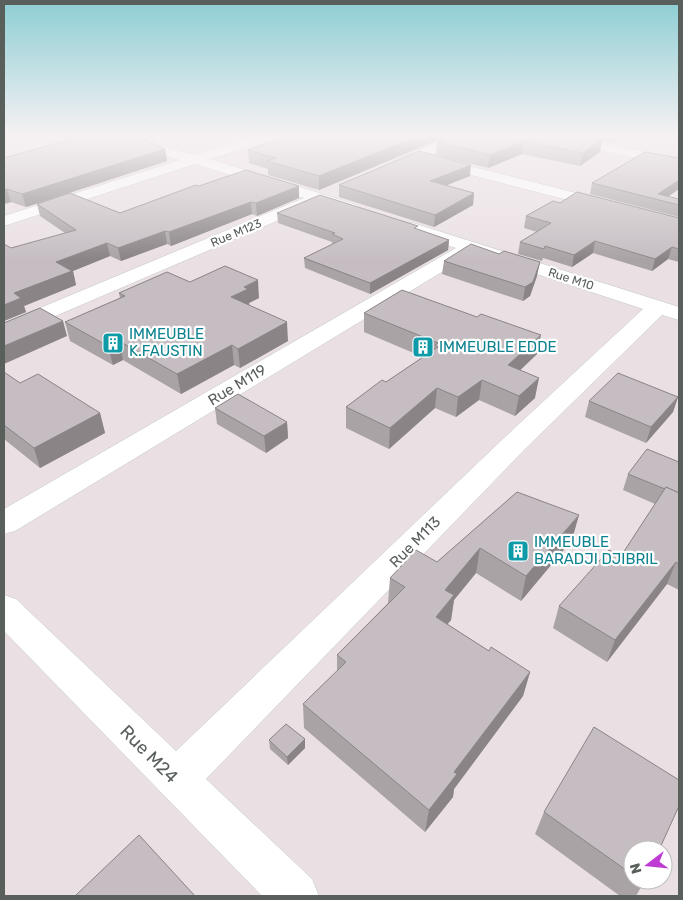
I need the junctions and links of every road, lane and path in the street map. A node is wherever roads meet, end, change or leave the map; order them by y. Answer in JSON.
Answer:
{"nodes":[{"id":1,"x":146,"y":176,"type":"edge"},
{"id":2,"x":248,"y":176,"type":"edge"},
{"id":3,"x":493,"y":176,"type":"edge"},
{"id":4,"x":346,"y":187,"type":"edge"},
{"id":5,"x":319,"y":198,"type":"junction"},
{"id":6,"x":367,"y":213,"type":"edge"},
{"id":7,"x":4,"y":221,"type":"edge"},
{"id":8,"x":395,"y":223,"type":"edge"},
{"id":9,"x":679,"y":224,"type":"edge"},
{"id":10,"x":471,"y":247,"type":"junction"},
{"id":11,"x":668,"y":311,"type":"edge"},
{"id":12,"x":4,"y":331,"type":"edge"},
{"id":13,"x":4,"y":523,"type":"edge"},
{"id":14,"x":4,"y":610,"type":"edge"},
{"id":15,"x":176,"y":780,"type":"junction"},
{"id":16,"x":295,"y":896,"type":"edge"}],
"edges":[{"from":1,"to":7,"type":"street"},
{"from":2,"to":5,"type":"street"},
{"from":3,"to":9,"type":"street"},
{"from":4,"to":5,"type":"street","name":"Rue M123"},
{"from":5,"to":6,"type":"street"},
{"from":5,"to":12,"type":"street","name":"Rue M123"},
{"from":8,"to":10,"type":"street","name":"Rue M10"},
{"from":10,"to":11,"type":"street","name":"Rue M10"},
{"from":10,"to":13,"type":"street","name":"Rue M119"},
{"from":11,"to":15,"type":"street","name":"Rue M113"},
{"from":14,"to":15,"type":"street","name":"Rue M24"},
{"from":15,"to":16,"type":"street","name":"Rue M24"}]}
